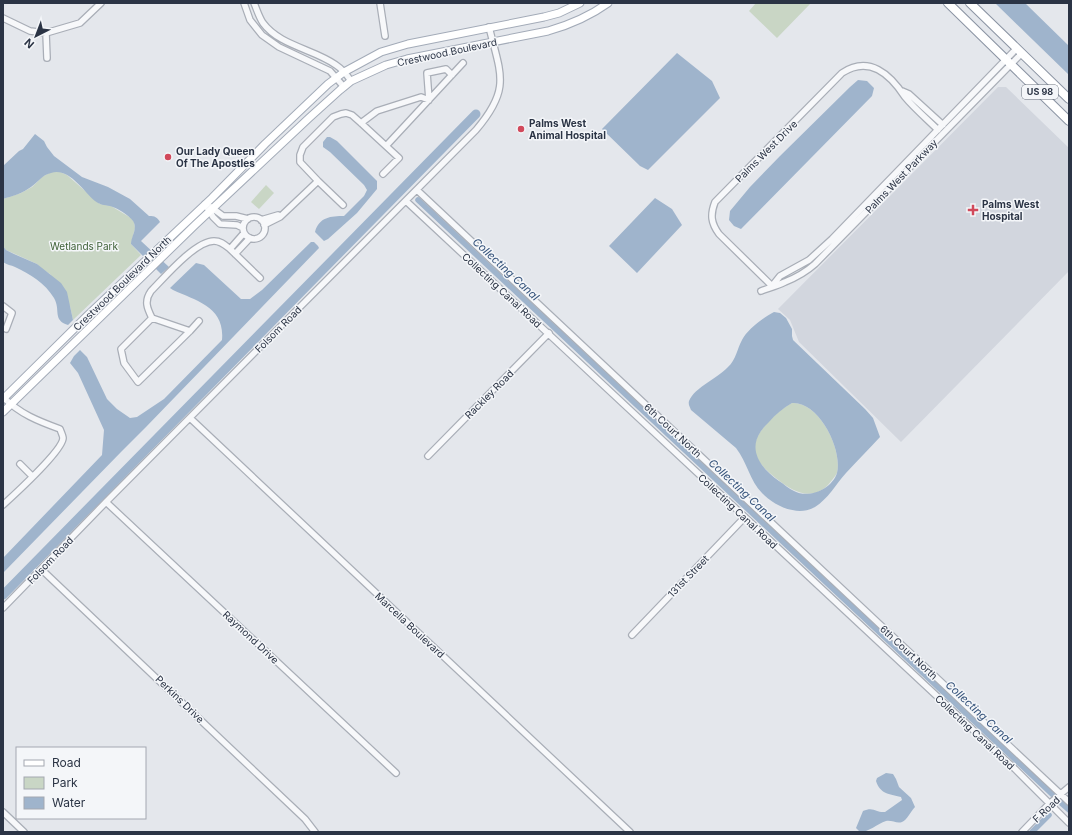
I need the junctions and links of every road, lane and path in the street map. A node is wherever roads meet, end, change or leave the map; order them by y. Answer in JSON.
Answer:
{"nodes":[{"id":1,"x":102,"y":3,"type":"edge"},
{"id":2,"x":244,"y":3,"type":"edge"},
{"id":3,"x":254,"y":3,"type":"edge"},
{"id":4,"x":380,"y":3,"type":"edge"},
{"id":5,"x":580,"y":3,"type":"edge"},
{"id":6,"x":608,"y":3,"type":"edge"},
{"id":7,"x":948,"y":3,"type":"edge"},
{"id":8,"x":970,"y":3,"type":"edge"},
{"id":9,"x":3,"y":18,"type":"edge"},
{"id":10,"x":489,"y":27,"type":"junction"},
{"id":11,"x":46,"y":33,"type":"junction"},
{"id":12,"x":386,"y":36,"type":"dead end"},
{"id":13,"x":493,"y":43,"type":"junction"},
{"id":14,"x":1019,"y":51,"type":"junction"},
{"id":15,"x":47,"y":58,"type":"dead end"},
{"id":16,"x":1009,"y":62,"type":"junction"},
{"id":17,"x":463,"y":63,"type":"dead end"},
{"id":18,"x":344,"y":72,"type":"junction"},
{"id":19,"x":452,"y":75,"type":"junction"},
{"id":20,"x":337,"y":78,"type":"junction"},
{"id":21,"x":351,"y":81,"type":"junction"},
{"id":22,"x":344,"y":87,"type":"junction"},
{"id":23,"x":902,"y":91,"type":"junction"},
{"id":24,"x":1069,"y":99,"type":"edge"},
{"id":25,"x":429,"y":100,"type":"junction"},
{"id":26,"x":1069,"y":120,"type":"edge"},
{"id":27,"x":361,"y":122,"type":"junction"},
{"id":28,"x":943,"y":125,"type":"junction"},
{"id":29,"x":938,"y":130,"type":"junction"},
{"id":30,"x":386,"y":146,"type":"junction"},
{"id":31,"x":242,"y":167,"type":"joint"},
{"id":32,"x":383,"y":174,"type":"dead end"},
{"id":33,"x":318,"y":181,"type":"junction"},
{"id":34,"x":417,"y":190,"type":"junction"},
{"id":35,"x":406,"y":201,"type":"junction"},
{"id":36,"x":205,"y":204,"type":"junction"},
{"id":37,"x":343,"y":206,"type":"dead end"},
{"id":38,"x":211,"y":210,"type":"junction"},
{"id":39,"x":248,"y":219,"type":"junction"},
{"id":40,"x":195,"y":225,"type":"joint"},
{"id":41,"x":263,"y":225,"type":"junction"},
{"id":42,"x":246,"y":234,"type":"junction"},
{"id":43,"x":233,"y":252,"type":"junction"},
{"id":44,"x":260,"y":278,"type":"dead end"},
{"id":45,"x":772,"y":286,"type":"junction"},
{"id":46,"x":761,"y":291,"type":"dead end"},
{"id":47,"x":3,"y":306,"type":"edge"},
{"id":48,"x":152,"y":318,"type":"junction"},
{"id":49,"x":199,"y":321,"type":"dead end"},
{"id":50,"x":6,"y":329,"type":"dead end"},
{"id":51,"x":190,"y":331,"type":"junction"},
{"id":52,"x":549,"y":333,"type":"junction"},
{"id":53,"x":3,"y":398,"type":"edge"},
{"id":54,"x":10,"y":404,"type":"junction"},
{"id":55,"x":3,"y":412,"type":"edge"},
{"id":56,"x":190,"y":418,"type":"junction"},
{"id":57,"x":428,"y":456,"type":"dead end"},
{"id":58,"x":20,"y":464,"type":"dead end"},
{"id":59,"x":32,"y":476,"type":"junction"},
{"id":60,"x":106,"y":502,"type":"junction"},
{"id":61,"x":3,"y":506,"type":"edge"},
{"id":62,"x":745,"y":517,"type":"junction"},
{"id":63,"x":41,"y":569,"type":"junction"},
{"id":64,"x":3,"y":608,"type":"edge"},
{"id":65,"x":632,"y":635,"type":"dead end"},
{"id":66,"x":396,"y":773,"type":"dead end"},
{"id":67,"x":1069,"y":787,"type":"edge"},
{"id":68,"x":1061,"y":795,"type":"junction"},
{"id":69,"x":1069,"y":802,"type":"edge"},
{"id":70,"x":1049,"y":804,"type":"junction"},
{"id":71,"x":3,"y":812,"type":"edge"},
{"id":72,"x":1069,"y":823,"type":"edge"},
{"id":73,"x":24,"y":832,"type":"edge"},
{"id":74,"x":315,"y":832,"type":"edge"},
{"id":75,"x":630,"y":832,"type":"edge"},
{"id":76,"x":1022,"y":832,"type":"edge"}],
"edges":[{"from":1,"to":11,"type":"street"},
{"from":2,"to":20,"type":"street"},
{"from":3,"to":18,"type":"street"},
{"from":4,"to":12,"type":"street"},
{"from":5,"to":10,"type":"main road","name":"Crestwood Boulevard"},
{"from":6,"to":13,"type":"main road","name":"Crestwood Boulevard"},
{"from":7,"to":16,"type":"highway","number":"US 98"},
{"from":8,"to":14,"type":"highway","number":"US 98"},
{"from":9,"to":11,"type":"street"},
{"from":10,"to":13,"type":"street","name":"Folsom Road"},
{"from":10,"to":18,"type":"main road","name":"Crestwood Boulevard"},
{"from":11,"to":15,"type":"street"},
{"from":13,"to":21,"type":"main road","name":"Crestwood Boulevard"},
{"from":13,"to":34,"type":"street","name":"Folsom Road"},
{"from":14,"to":16,"type":"street","name":"Palms West Parkway"},
{"from":14,"to":24,"type":"highway","number":"US 98"},
{"from":16,"to":26,"type":"highway","number":"US 98"},
{"from":16,"to":28,"type":"street","name":"Palms West Parkway"},
{"from":16,"to":45,"type":"street","name":"Palms West Parkway"},
{"from":17,"to":19,"type":"street"},
{"from":18,"to":20,"type":"main road","name":"Crestwood Boulevard"},
{"from":18,"to":21,"type":"street"},
{"from":19,"to":25,"type":"street"},
{"from":19,"to":25,"type":"street"},
{"from":20,"to":22,"type":"street"},
{"from":20,"to":31,"type":"main road","name":"Crestwood Boulevard"},
{"from":21,"to":22,"type":"main road","name":"Crestwood Boulevard"},
{"from":22,"to":38,"type":"main road","name":"Crestwood Boulevard"},
{"from":23,"to":28,"type":"street","name":"Palms West Drive"},
{"from":23,"to":29,"type":"street","name":"Palms West Drive"},
{"from":23,"to":45,"type":"street","name":"Palms West Drive"},
{"from":25,"to":27,"type":"street"},
{"from":25,"to":30,"type":"street"},
{"from":27,"to":30,"type":"street"},
{"from":27,"to":33,"type":"street"},
{"from":28,"to":29,"type":"street","name":"Palms West Parkway"},
{"from":29,"to":45,"type":"street","name":"Palms West Parkway"},
{"from":30,"to":32,"type":"street"},
{"from":31,"to":36,"type":"main road","name":"Crestwood Boulevard North"},
{"from":33,"to":37,"type":"street"},
{"from":33,"to":41,"type":"street"},
{"from":34,"to":35,"type":"street","name":"Folsom Road"},
{"from":34,"to":68,"type":"street","name":"6th Court North"},
{"from":35,"to":52,"type":"street","name":"Collecting Canal Road"},
{"from":35,"to":56,"type":"street","name":"Folsom Road"},
{"from":36,"to":38,"type":"street"},
{"from":36,"to":53,"type":"main road","name":"Crestwood Boulevard North"},
{"from":38,"to":39,"type":"street"},
{"from":38,"to":40,"type":"main road","name":"Crestwood Boulevard"},
{"from":38,"to":42,"type":"street"},
{"from":39,"to":41,"type":"street"},
{"from":39,"to":42,"type":"street"},
{"from":40,"to":54,"type":"main road","name":"Crestwood Boulevard North"},
{"from":41,"to":42,"type":"street"},
{"from":42,"to":43,"type":"street"},
{"from":43,"to":44,"type":"street"},
{"from":43,"to":48,"type":"street"},
{"from":45,"to":46,"type":"street","name":"Palms West Parkway"},
{"from":47,"to":50,"type":"street"},
{"from":48,"to":51,"type":"street"},
{"from":48,"to":51,"type":"street"},
{"from":49,"to":51,"type":"street"},
{"from":52,"to":57,"type":"street","name":"Rackley Road"},
{"from":52,"to":62,"type":"street","name":"Collecting Canal Road"},
{"from":53,"to":54,"type":"street"},
{"from":54,"to":55,"type":"main road","name":"Crestwood Boulevard North"},
{"from":54,"to":59,"type":"street"},
{"from":56,"to":60,"type":"street","name":"Folsom Road"},
{"from":56,"to":75,"type":"street","name":"Marcella Boulevard"},
{"from":58,"to":59,"type":"street"},
{"from":59,"to":61,"type":"street"},
{"from":60,"to":63,"type":"street","name":"Folsom Road"},
{"from":60,"to":66,"type":"street","name":"Raymond Drive"},
{"from":62,"to":65,"type":"street","name":"131st Street"},
{"from":62,"to":70,"type":"street","name":"Collecting Canal Road"},
{"from":63,"to":64,"type":"street","name":"Folsom Road"},
{"from":63,"to":74,"type":"street","name":"Perkins Drive"},
{"from":67,"to":68,"type":"street","name":"F Road"},
{"from":68,"to":69,"type":"street","name":"6th Court North"},
{"from":68,"to":70,"type":"street","name":"F Road"},
{"from":70,"to":72,"type":"street","name":"Collecting Canal Road"},
{"from":70,"to":76,"type":"street","name":"F Road"},
{"from":71,"to":73,"type":"street"}]}
